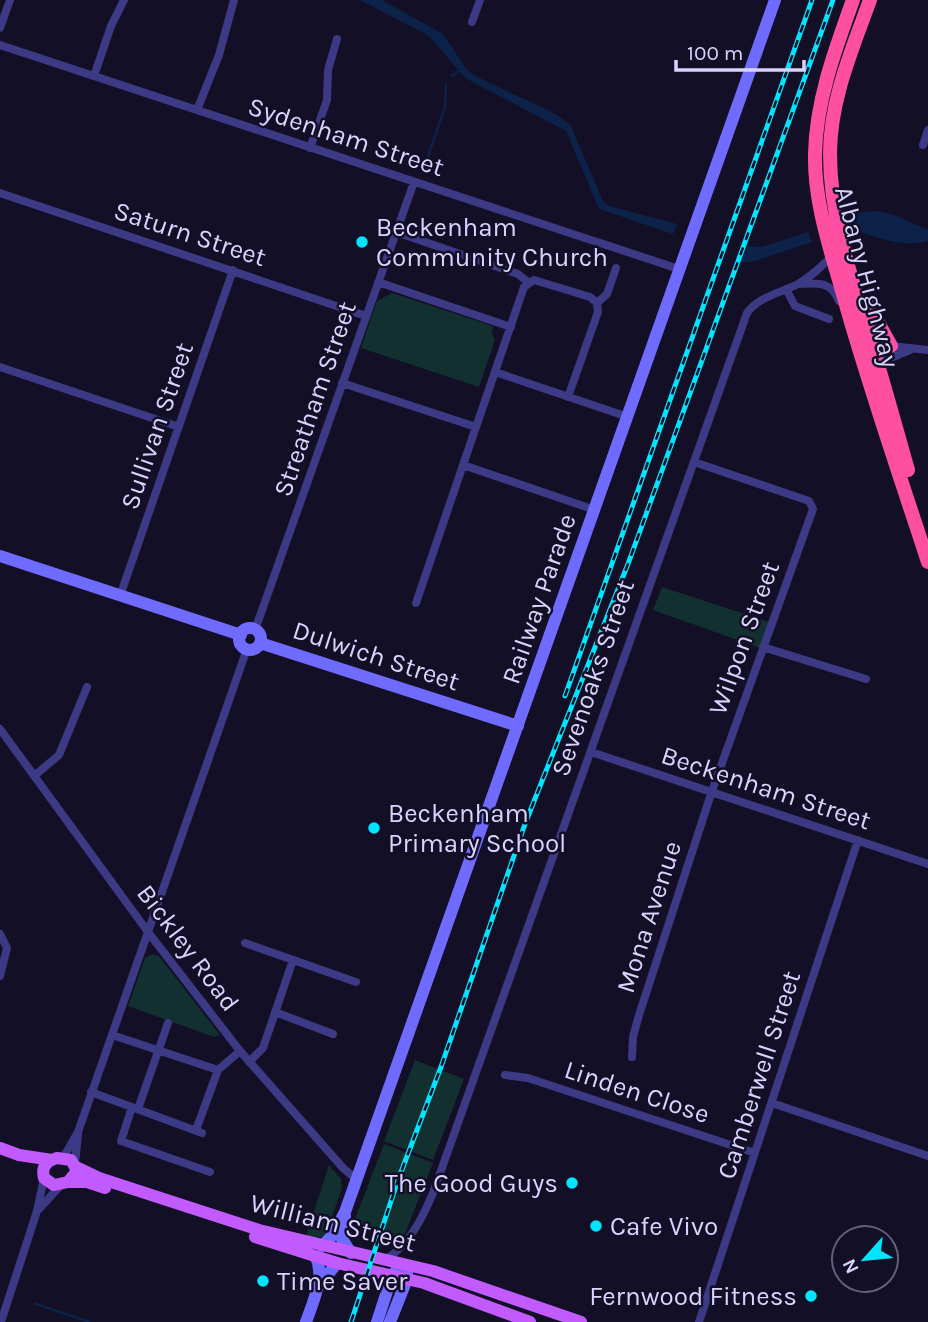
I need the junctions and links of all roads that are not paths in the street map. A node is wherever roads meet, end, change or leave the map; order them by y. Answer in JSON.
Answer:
{"nodes":[{"id":1,"x":10,"y":0,"type":"edge"},
{"id":2,"x":124,"y":0,"type":"edge"},
{"id":3,"x":234,"y":0,"type":"edge"},
{"id":4,"x":480,"y":0,"type":"edge"},
{"id":5,"x":775,"y":0,"type":"edge"},
{"id":6,"x":853,"y":0,"type":"edge"},
{"id":7,"x":870,"y":0,"type":"edge"},
{"id":8,"x":472,"y":22,"type":"dead end"},
{"id":9,"x":0,"y":28,"type":"edge"},
{"id":10,"x":337,"y":38,"type":"dead end"},
{"id":11,"x":0,"y":45,"type":"edge"},
{"id":12,"x":94,"y":76,"type":"junction"},
{"id":13,"x":197,"y":110,"type":"junction"},
{"id":14,"x":928,"y":130,"type":"edge"},
{"id":15,"x":923,"y":145,"type":"dead end"},
{"id":16,"x":310,"y":148,"type":"junction"},
{"id":17,"x":414,"y":182,"type":"junction"},
{"id":18,"x":0,"y":193,"type":"edge"},
{"id":19,"x":396,"y":232,"type":"junction"},
{"id":20,"x":839,"y":255,"type":"junction"},
{"id":21,"x":616,"y":268,"type":"dead end"},
{"id":22,"x":233,"y":270,"type":"junction"},
{"id":23,"x":679,"y":270,"type":"junction"},
{"id":24,"x":378,"y":282,"type":"junction"},
{"id":25,"x":528,"y":282,"type":"junction"},
{"id":26,"x":799,"y":284,"type":"junction"},
{"id":27,"x":786,"y":289,"type":"junction"},
{"id":28,"x":597,"y":303,"type":"junction"},
{"id":29,"x":366,"y":316,"type":"junction"},
{"id":30,"x":830,"y":319,"type":"dead end"},
{"id":31,"x":511,"y":327,"type":"junction"},
{"id":32,"x":891,"y":346,"type":"junction"},
{"id":33,"x":910,"y":350,"type":"junction"},
{"id":34,"x":928,"y":350,"type":"edge"},
{"id":35,"x":866,"y":352,"type":"junction"},
{"id":36,"x":0,"y":367,"type":"edge"},
{"id":37,"x":495,"y":372,"type":"junction"},
{"id":38,"x":342,"y":383,"type":"junction"},
{"id":39,"x":568,"y":397,"type":"junction"},
{"id":40,"x":628,"y":417,"type":"junction"},
{"id":41,"x":179,"y":427,"type":"junction"},
{"id":42,"x":476,"y":427,"type":"junction"},
{"id":43,"x":694,"y":462,"type":"junction"},
{"id":44,"x":463,"y":465,"type":"junction"},
{"id":45,"x":595,"y":510,"type":"junction"},
{"id":46,"x":928,"y":535,"type":"edge"},
{"id":47,"x":0,"y":556,"type":"edge"},
{"id":48,"x":928,"y":562,"type":"edge"},
{"id":49,"x":120,"y":596,"type":"junction"},
{"id":50,"x":416,"y":603,"type":"dead end"},
{"id":51,"x":255,"y":629,"type":"junction"},
{"id":52,"x":241,"y":635,"type":"junction"},
{"id":53,"x":260,"y":643,"type":"junction"},
{"id":54,"x":763,"y":646,"type":"junction"},
{"id":55,"x":247,"y":649,"type":"junction"},
{"id":56,"x":866,"y":679,"type":"dead end"},
{"id":57,"x":87,"y":687,"type":"dead end"},
{"id":58,"x":518,"y":726,"type":"junction"},
{"id":59,"x":0,"y":729,"type":"edge"},
{"id":60,"x":591,"y":752,"type":"junction"},
{"id":61,"x":34,"y":776,"type":"junction"},
{"id":62,"x":712,"y":792,"type":"junction"},
{"id":63,"x":858,"y":840,"type":"junction"},
{"id":64,"x":928,"y":864,"type":"edge"},
{"id":65,"x":148,"y":932,"type":"junction"},
{"id":66,"x":0,"y":934,"type":"edge"},
{"id":67,"x":245,"y":943,"type":"dead end"},
{"id":68,"x":293,"y":960,"type":"junction"},
{"id":69,"x":0,"y":976,"type":"edge"},
{"id":70,"x":356,"y":982,"type":"dead end"},
{"id":71,"x":275,"y":1012,"type":"junction"},
{"id":72,"x":168,"y":1023,"type":"dead end"},
{"id":73,"x":333,"y":1034,"type":"dead end"},
{"id":74,"x":112,"y":1035,"type":"junction"},
{"id":75,"x":159,"y":1050,"type":"junction"},
{"id":76,"x":240,"y":1051,"type":"junction"},
{"id":77,"x":632,"y":1057,"type":"dead end"},
{"id":78,"x":249,"y":1062,"type":"junction"},
{"id":79,"x":218,"y":1070,"type":"junction"},
{"id":80,"x":505,"y":1075,"type":"dead end"},
{"id":81,"x":92,"y":1092,"type":"junction"},
{"id":82,"x":772,"y":1103,"type":"junction"},
{"id":83,"x":135,"y":1108,"type":"junction"},
{"id":84,"x":78,"y":1132,"type":"junction"},
{"id":85,"x":0,"y":1148,"type":"edge"},
{"id":86,"x":755,"y":1153,"type":"junction"},
{"id":87,"x":19,"y":1155,"type":"junction"},
{"id":88,"x":928,"y":1156,"type":"edge"},
{"id":89,"x":66,"y":1162,"type":"junction"},
{"id":90,"x":210,"y":1172,"type":"dead end"},
{"id":91,"x":44,"y":1176,"type":"junction"},
{"id":92,"x":357,"y":1180,"type":"junction"},
{"id":93,"x":64,"y":1184,"type":"junction"},
{"id":94,"x":37,"y":1211,"type":"junction"},
{"id":95,"x":345,"y":1212,"type":"junction"},
{"id":96,"x":319,"y":1252,"type":"junction"},
{"id":97,"x":351,"y":1253,"type":"junction"},
{"id":98,"x":384,"y":1260,"type":"junction"},
{"id":99,"x":337,"y":1263,"type":"junction"},
{"id":100,"x":404,"y":1264,"type":"junction"},
{"id":101,"x":392,"y":1276,"type":"junction"},
{"id":102,"x":407,"y":1279,"type":"junction"},
{"id":103,"x":318,"y":1287,"type":"junction"},
{"id":104,"x":1,"y":1322,"type":"edge"},
{"id":105,"x":306,"y":1322,"type":"edge"},
{"id":106,"x":377,"y":1322,"type":"edge"},
{"id":107,"x":390,"y":1322,"type":"edge"},
{"id":108,"x":530,"y":1322,"type":"edge"},
{"id":109,"x":581,"y":1322,"type":"edge"},
{"id":110,"x":699,"y":1322,"type":"edge"}],
"edges":[{"from":1,"to":9,"type":"street"},
{"from":2,"to":12,"type":"street"},
{"from":3,"to":13,"type":"street"},
{"from":4,"to":8,"type":"street"},
{"from":5,"to":23,"type":"street","name":"Railway Parade"},
{"from":6,"to":20,"type":"highway","name":"Albany Highway"},
{"from":7,"to":20,"type":"highway","name":"Albany Highway"},
{"from":10,"to":16,"type":"street"},
{"from":11,"to":12,"type":"street","name":"Sydenham Street"},
{"from":12,"to":13,"type":"street","name":"Sydenham Street"},
{"from":13,"to":16,"type":"street","name":"Sydenham Street"},
{"from":14,"to":15,"type":"street"},
{"from":16,"to":17,"type":"street","name":"Sydenham Street"},
{"from":17,"to":19,"type":"street","name":"Streatham Street"},
{"from":17,"to":23,"type":"street","name":"Sydenham Street"},
{"from":18,"to":22,"type":"street","name":"Saturn Street"},
{"from":19,"to":24,"type":"street","name":"Streatham Street"},
{"from":19,"to":25,"type":"street"},
{"from":20,"to":26,"type":"street","name":"Sevenoaks Street"},
{"from":20,"to":32,"type":"highway"},
{"from":20,"to":35,"type":"highway","name":"Albany Highway"},
{"from":21,"to":28,"type":"street"},
{"from":22,"to":29,"type":"street","name":"Saturn Street"},
{"from":22,"to":41,"type":"street","name":"Sullivan Street"},
{"from":23,"to":40,"type":"street","name":"Railway Parade"},
{"from":24,"to":29,"type":"street","name":"Streatham Street"},
{"from":24,"to":31,"type":"street"},
{"from":25,"to":28,"type":"street"},
{"from":25,"to":31,"type":"street"},
{"from":26,"to":27,"type":"street","name":"Sevenoaks Street"},
{"from":26,"to":35,"type":"street"},
{"from":27,"to":30,"type":"street"},
{"from":27,"to":43,"type":"street","name":"Sevenoaks Street"},
{"from":28,"to":39,"type":"street"},
{"from":29,"to":38,"type":"street","name":"Streatham Street"},
{"from":31,"to":37,"type":"street"},
{"from":32,"to":33,"type":"street"},
{"from":32,"to":35,"type":"street"},
{"from":33,"to":34,"type":"street"},
{"from":33,"to":35,"type":"street"},
{"from":35,"to":46,"type":"highway","name":"Albany Highway"},
{"from":35,"to":48,"type":"highway","name":"Albany Highway"},
{"from":36,"to":41,"type":"street"},
{"from":37,"to":39,"type":"street"},
{"from":37,"to":42,"type":"street"},
{"from":38,"to":42,"type":"street"},
{"from":38,"to":51,"type":"street","name":"Streatham Street"},
{"from":39,"to":40,"type":"street"},
{"from":40,"to":45,"type":"street","name":"Railway Parade"},
{"from":41,"to":49,"type":"street","name":"Sullivan Street"},
{"from":42,"to":44,"type":"street"},
{"from":43,"to":54,"type":"street","name":"Wilpon Street"},
{"from":43,"to":60,"type":"street","name":"Sevenoaks Street"},
{"from":44,"to":45,"type":"street"},
{"from":44,"to":50,"type":"street"},
{"from":45,"to":58,"type":"street","name":"Railway Parade"},
{"from":47,"to":49,"type":"street"},
{"from":49,"to":52,"type":"street"},
{"from":51,"to":52,"type":"street"},
{"from":51,"to":53,"type":"street"},
{"from":52,"to":55,"type":"street"},
{"from":53,"to":55,"type":"street"},
{"from":53,"to":58,"type":"street","name":"Dulwich Street"},
{"from":54,"to":56,"type":"street"},
{"from":54,"to":62,"type":"street","name":"Wilpon Street"},
{"from":55,"to":65,"type":"street"},
{"from":57,"to":61,"type":"street"},
{"from":58,"to":92,"type":"street","name":"Railway Parade"},
{"from":59,"to":61,"type":"street","name":"Bickley Road"},
{"from":60,"to":62,"type":"street","name":"Beckenham Street"},
{"from":60,"to":98,"type":"street","name":"Sevenoaks Street"},
{"from":61,"to":65,"type":"street","name":"Bickley Road"},
{"from":62,"to":63,"type":"street","name":"Beckenham Street"},
{"from":62,"to":77,"type":"street","name":"Mona Avenue"},
{"from":63,"to":64,"type":"street","name":"Beckenham Street"},
{"from":63,"to":82,"type":"street","name":"Camberwell Street"},
{"from":65,"to":74,"type":"street"},
{"from":65,"to":76,"type":"street","name":"Bickley Road"},
{"from":66,"to":69,"type":"street"},
{"from":67,"to":68,"type":"street"},
{"from":68,"to":70,"type":"street"},
{"from":68,"to":71,"type":"street"},
{"from":71,"to":73,"type":"street"},
{"from":71,"to":78,"type":"street"},
{"from":72,"to":75,"type":"street"},
{"from":74,"to":75,"type":"street"},
{"from":74,"to":81,"type":"street"},
{"from":75,"to":79,"type":"street"},
{"from":75,"to":83,"type":"street"},
{"from":76,"to":78,"type":"street","name":"Bickley Road"},
{"from":76,"to":79,"type":"street"},
{"from":78,"to":92,"type":"street","name":"Bickley Road"},
{"from":79,"to":83,"type":"street"},
{"from":80,"to":86,"type":"street","name":"Linden Close"},
{"from":81,"to":83,"type":"street"},
{"from":81,"to":84,"type":"street"},
{"from":82,"to":86,"type":"street","name":"Camberwell Street"},
{"from":82,"to":88,"type":"street"},
{"from":83,"to":90,"type":"street"},
{"from":84,"to":89,"type":"street"},
{"from":84,"to":89,"type":"street"},
{"from":85,"to":87,"type":"main road","name":"William Street"},
{"from":86,"to":110,"type":"street","name":"Camberwell Street"},
{"from":87,"to":89,"type":"main road","name":"William Street"},
{"from":87,"to":91,"type":"main road","name":"William Street"},
{"from":89,"to":91,"type":"main road"},
{"from":89,"to":93,"type":"main road"},
{"from":89,"to":96,"type":"main road","name":"William Street"},
{"from":91,"to":93,"type":"main road","name":"William Street"},
{"from":91,"to":94,"type":"street"},
{"from":92,"to":95,"type":"street","name":"Railway Parade"},
{"from":93,"to":94,"type":"street"},
{"from":93,"to":96,"type":"main road","name":"William Street"},
{"from":94,"to":104,"type":"street"},
{"from":95,"to":96,"type":"street","name":"Railway Parade"},
{"from":95,"to":97,"type":"street","name":"Railway Parade"},
{"from":96,"to":97,"type":"main road","name":"William Street"},
{"from":96,"to":99,"type":"main road","name":"William Street"},
{"from":96,"to":103,"type":"street"},
{"from":97,"to":98,"type":"main road","name":"William Street"},
{"from":98,"to":100,"type":"main road","name":"William Street"},
{"from":99,"to":101,"type":"main road","name":"William Street"},
{"from":99,"to":103,"type":"street"},
{"from":100,"to":101,"type":"street"},
{"from":100,"to":102,"type":"street"},
{"from":100,"to":109,"type":"main road","name":"William Street"},
{"from":101,"to":102,"type":"main road","name":"William Street"},
{"from":101,"to":106,"type":"street"},
{"from":102,"to":107,"type":"street"},
{"from":102,"to":108,"type":"main road","name":"William Street"},
{"from":103,"to":105,"type":"street"}]}
